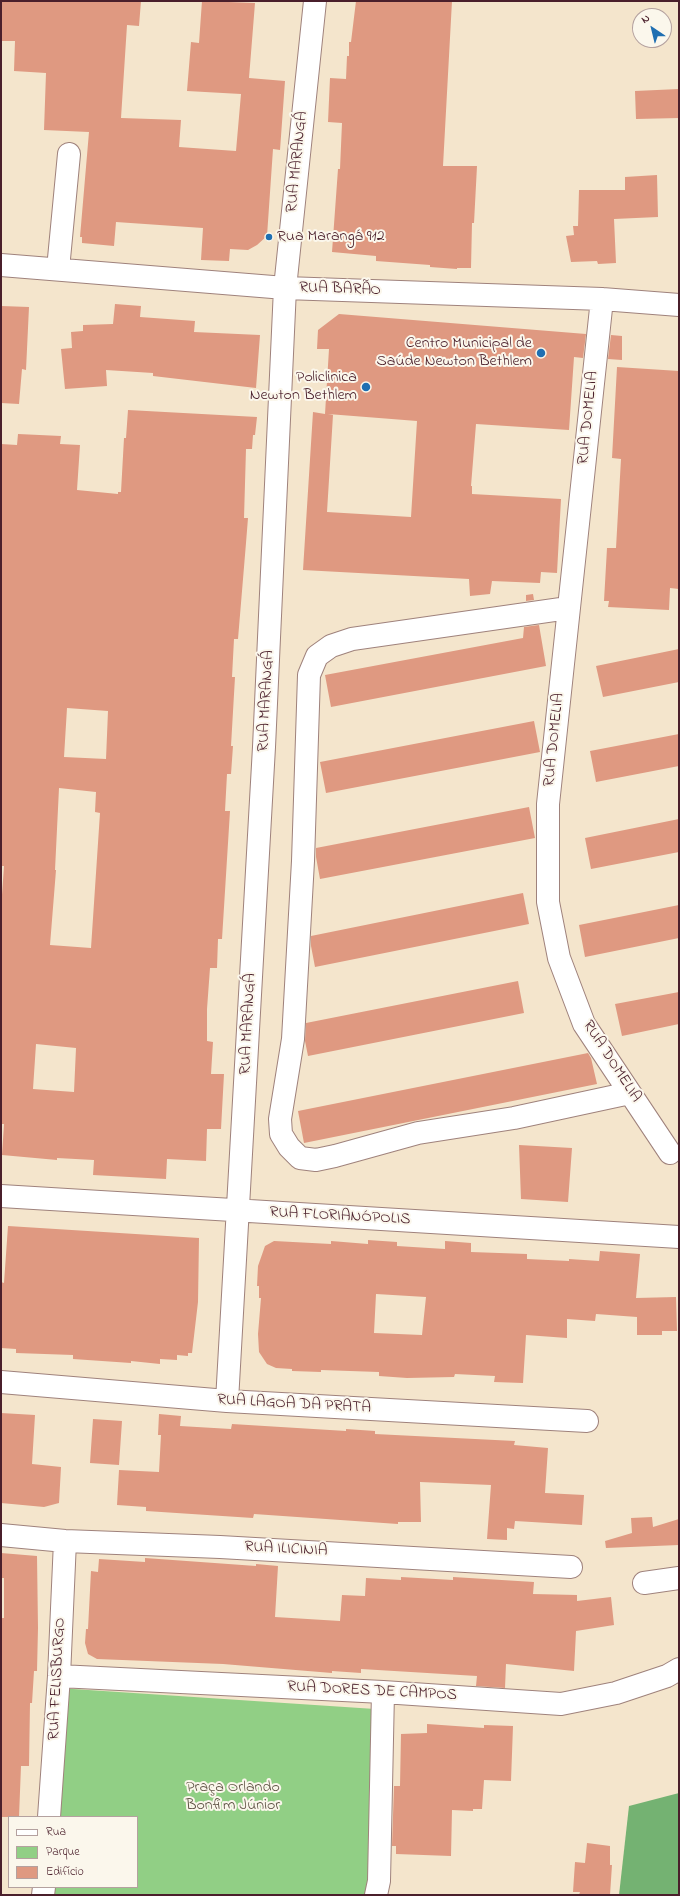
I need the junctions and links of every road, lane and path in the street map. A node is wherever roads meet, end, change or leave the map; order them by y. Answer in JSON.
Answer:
{"nodes":[{"id":1,"x":315,"y":1,"type":"edge"},
{"id":2,"x":69,"y":154,"type":"dead end"},
{"id":3,"x":1,"y":265,"type":"edge"},
{"id":4,"x":58,"y":269,"type":"junction"},
{"id":5,"x":286,"y":288,"type":"junction"},
{"id":6,"x":602,"y":299,"type":"junction"},
{"id":7,"x":679,"y":305,"type":"edge"},
{"id":8,"x":568,"y":608,"type":"junction"},
{"id":9,"x":630,"y":1093,"type":"junction"},
{"id":10,"x":670,"y":1153,"type":"dead end"},
{"id":11,"x":1,"y":1196,"type":"edge"},
{"id":12,"x":239,"y":1212,"type":"junction"},
{"id":13,"x":679,"y":1237,"type":"edge"},
{"id":14,"x":1,"y":1382,"type":"edge"},
{"id":15,"x":228,"y":1401,"type":"junction"},
{"id":16,"x":587,"y":1421,"type":"dead end"},
{"id":17,"x":1,"y":1536,"type":"edge"},
{"id":18,"x":66,"y":1541,"type":"junction"},
{"id":19,"x":571,"y":1567,"type":"dead end"},
{"id":20,"x":679,"y":1578,"type":"edge"},
{"id":21,"x":644,"y":1583,"type":"dead end"},
{"id":22,"x":679,"y":1669,"type":"edge"},
{"id":23,"x":59,"y":1676,"type":"junction"},
{"id":24,"x":383,"y":1692,"type":"junction"},
{"id":25,"x":49,"y":1816,"type":"edge"},
{"id":26,"x":376,"y":1895,"type":"edge"}],
"edges":[{"from":1,"to":5,"type":"street","name":"RUA MARANGÁ"},
{"from":2,"to":4,"type":"street"},
{"from":3,"to":4,"type":"street","name":"RUA BARÃO"},
{"from":4,"to":5,"type":"street","name":"RUA BARÃO"},
{"from":5,"to":6,"type":"street","name":"RUA BARÃO"},
{"from":5,"to":12,"type":"street","name":"RUA MARANGÁ"},
{"from":6,"to":7,"type":"street","name":"RUA BARÃO"},
{"from":6,"to":8,"type":"street","name":"RUA DOMELIA"},
{"from":8,"to":9,"type":"street","name":"RUA DOMELIA"},
{"from":8,"to":9,"type":"street"},
{"from":9,"to":10,"type":"street","name":"RUA DOMELIA"},
{"from":11,"to":12,"type":"street","name":"RUA FLORIANÓPOLIS"},
{"from":12,"to":13,"type":"street","name":"RUA FLORIANÓPOLIS"},
{"from":12,"to":15,"type":"street","name":"RUA MARANGÁ"},
{"from":14,"to":15,"type":"street","name":"RUA LAGOA DA PRATA"},
{"from":15,"to":16,"type":"street","name":"RUA LAGOA DA PRATA"},
{"from":17,"to":18,"type":"street","name":"RUA ILICINIA"},
{"from":18,"to":19,"type":"street","name":"RUA ILICINIA"},
{"from":18,"to":23,"type":"street","name":"RUA FELISBURGO"},
{"from":20,"to":21,"type":"street"},
{"from":22,"to":24,"type":"street","name":"RUA DORES DE CAMPOS"},
{"from":23,"to":24,"type":"street","name":"RUA DORES DE CAMPOS"},
{"from":23,"to":25,"type":"street","name":"RUA FELISBURGO"},
{"from":24,"to":26,"type":"street"}]}
